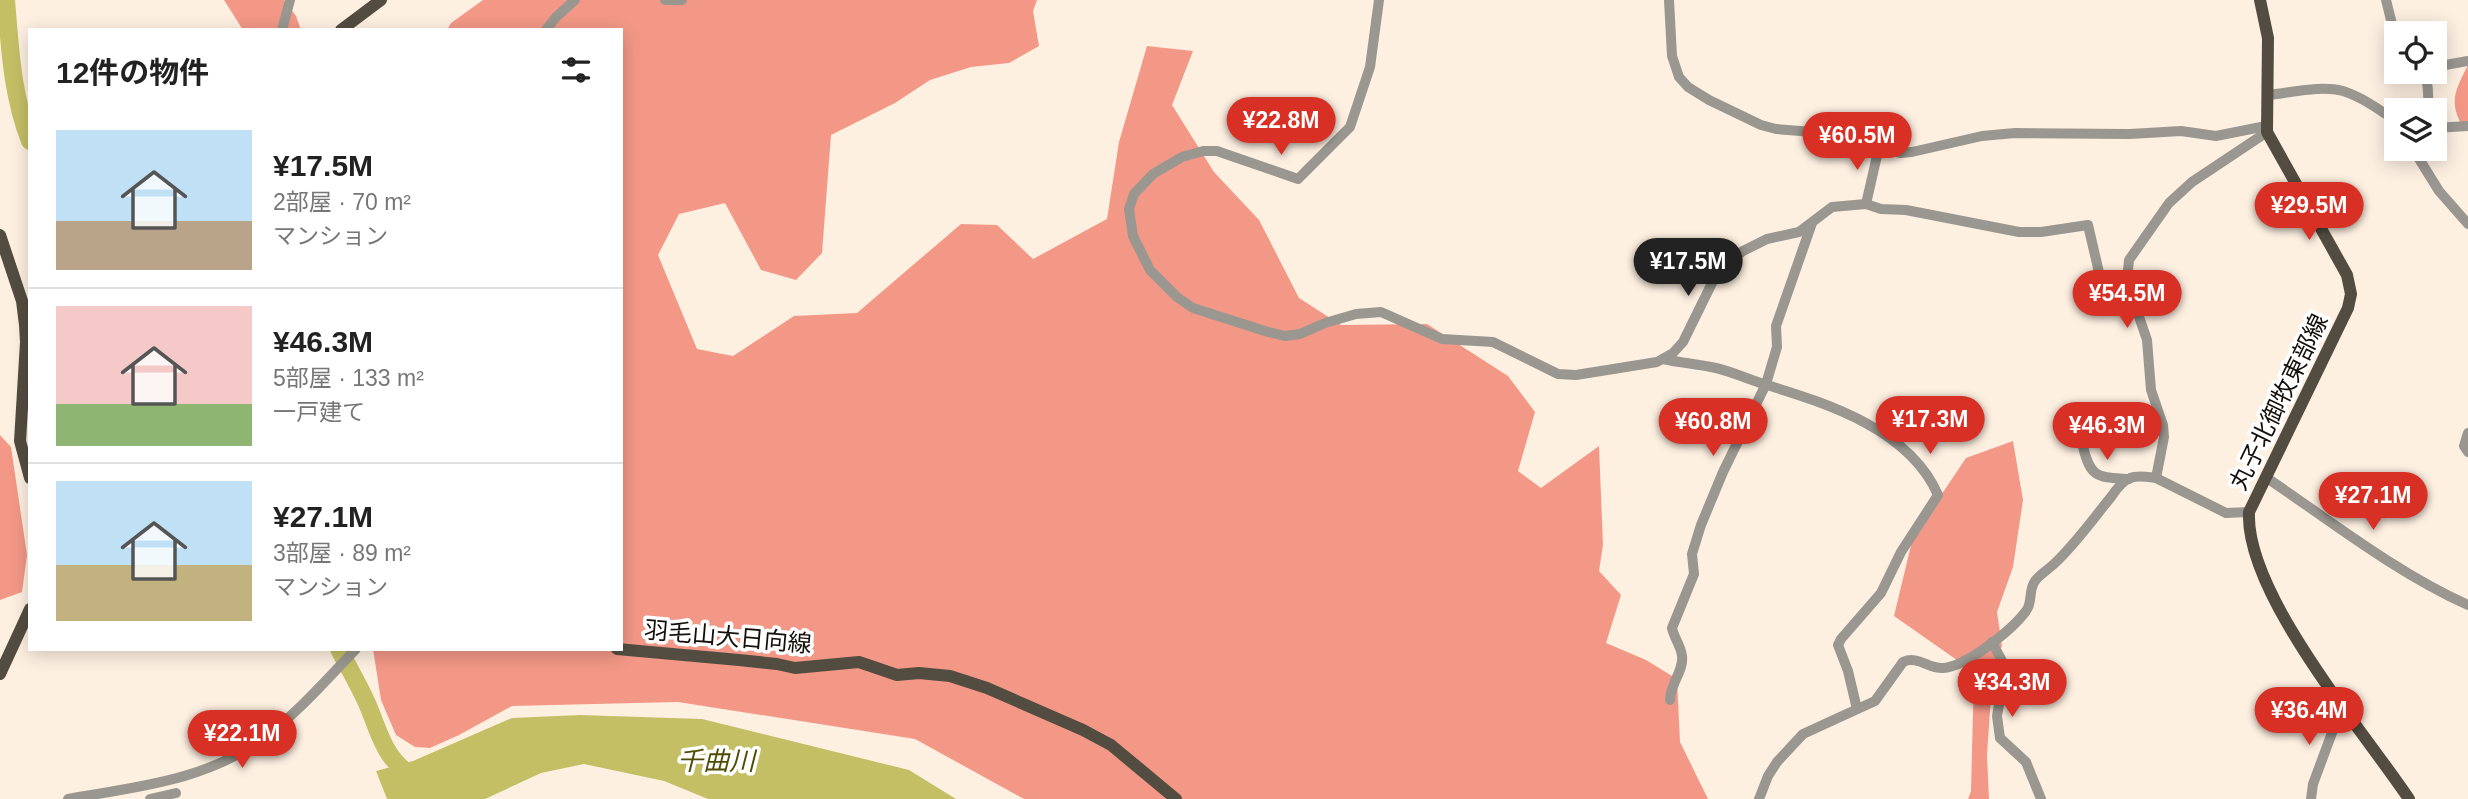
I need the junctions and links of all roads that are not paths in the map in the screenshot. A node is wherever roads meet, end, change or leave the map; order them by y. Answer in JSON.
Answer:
{"nodes":[{"id":1,"x":290,"y":0,"type":"edge"},
{"id":2,"x":381,"y":0,"type":"edge"},
{"id":3,"x":575,"y":0,"type":"edge"},
{"id":4,"x":665,"y":0,"type":"edge"},
{"id":5,"x":682,"y":0,"type":"edge"},
{"id":6,"x":1379,"y":0,"type":"edge"},
{"id":7,"x":1669,"y":0,"type":"edge"},
{"id":8,"x":2260,"y":0,"type":"edge"},
{"id":9,"x":2386,"y":0,"type":"edge"},
{"id":10,"x":2391,"y":21,"type":"edge"},
{"id":11,"x":283,"y":28,"type":"edge"},
{"id":12,"x":344,"y":28,"type":"edge"},
{"id":13,"x":547,"y":28,"type":"edge"},
{"id":14,"x":2468,"y":61,"type":"edge"},
{"id":15,"x":2447,"y":65,"type":"edge"},
{"id":16,"x":2267,"y":95,"type":"junction"},
{"id":17,"x":2384,"y":113,"type":"edge"},
{"id":18,"x":2468,"y":126,"type":"edge"},
{"id":19,"x":2447,"y":127,"type":"edge"},
{"id":20,"x":2267,"y":129,"type":"junction"},
{"id":21,"x":1879,"y":147,"type":"junction"},
{"id":22,"x":2420,"y":161,"type":"edge"},
{"id":23,"x":1866,"y":204,"type":"junction"},
{"id":24,"x":1812,"y":222,"type":"junction"},
{"id":25,"x":2468,"y":224,"type":"edge"},
{"id":26,"x":0,"y":235,"type":"edge"},
{"id":27,"x":2130,"y":282,"type":"junction"},
{"id":28,"x":1663,"y":359,"type":"junction"},
{"id":29,"x":1766,"y":384,"type":"junction"},
{"id":30,"x":2468,"y":433,"type":"edge"},
{"id":31,"x":2083,"y":447,"type":"dead end"},
{"id":32,"x":2468,"y":452,"type":"edge"},
{"id":33,"x":28,"y":471,"type":"edge"},
{"id":34,"x":2157,"y":478,"type":"junction"},
{"id":35,"x":2267,"y":478,"type":"junction"},
{"id":36,"x":2129,"y":479,"type":"junction"},
{"id":37,"x":2249,"y":512,"type":"junction"},
{"id":38,"x":2468,"y":605,"type":"edge"},
{"id":39,"x":28,"y":613,"type":"edge"},
{"id":40,"x":1992,"y":642,"type":"junction"},
{"id":41,"x":623,"y":650,"type":"edge"},
{"id":42,"x":354,"y":651,"type":"edge"},
{"id":43,"x":0,"y":674,"type":"edge"},
{"id":44,"x":1670,"y":700,"type":"dead end"},
{"id":45,"x":2342,"y":706,"type":"junction"},
{"id":46,"x":1857,"y":709,"type":"junction"},
{"id":47,"x":176,"y":793,"type":"dead end"},
{"id":48,"x":74,"y":798,"type":"edge"},
{"id":49,"x":150,"y":799,"type":"edge"},
{"id":50,"x":1176,"y":799,"type":"edge"},
{"id":51,"x":1759,"y":799,"type":"edge"},
{"id":52,"x":2041,"y":799,"type":"edge"},
{"id":53,"x":2311,"y":799,"type":"edge"},
{"id":54,"x":2409,"y":799,"type":"edge"}],
"edges":[{"from":1,"to":11,"type":"street"},
{"from":2,"to":12,"type":"main road"},
{"from":3,"to":13,"type":"street"},
{"from":4,"to":5,"type":"street"},
{"from":6,"to":28,"type":"street"},
{"from":7,"to":21,"type":"street"},
{"from":8,"to":16,"type":"main road"},
{"from":9,"to":10,"type":"street"},
{"from":14,"to":15,"type":"street"},
{"from":16,"to":17,"type":"street"},
{"from":16,"to":20,"type":"main road"},
{"from":18,"to":19,"type":"street"},
{"from":20,"to":21,"type":"street"},
{"from":20,"to":27,"type":"street"},
{"from":20,"to":35,"type":"main road","name":"丸子北御牧東部線"},
{"from":21,"to":23,"type":"street"},
{"from":22,"to":25,"type":"street"},
{"from":23,"to":24,"type":"street"},
{"from":23,"to":27,"type":"street"},
{"from":24,"to":28,"type":"street"},
{"from":24,"to":29,"type":"street"},
{"from":26,"to":33,"type":"main road"},
{"from":27,"to":34,"type":"street"},
{"from":28,"to":29,"type":"street"},
{"from":29,"to":44,"type":"street"},
{"from":29,"to":46,"type":"street"},
{"from":30,"to":32,"type":"street"},
{"from":31,"to":36,"type":"street"},
{"from":34,"to":36,"type":"street"},
{"from":34,"to":37,"type":"street"},
{"from":35,"to":37,"type":"main road","name":"丸子北御牧東部線"},
{"from":35,"to":38,"type":"street"},
{"from":36,"to":40,"type":"street"},
{"from":37,"to":45,"type":"main road","name":"丸子北御牧東部線"},
{"from":39,"to":43,"type":"main road"},
{"from":40,"to":46,"type":"street"},
{"from":40,"to":52,"type":"street"},
{"from":41,"to":50,"type":"main road","name":"羽毛山大日向線"},
{"from":42,"to":48,"type":"street"},
{"from":45,"to":53,"type":"street"},
{"from":45,"to":54,"type":"main road","name":"丸子北御牧東部線"},
{"from":46,"to":51,"type":"street"},
{"from":47,"to":49,"type":"street"}]}
